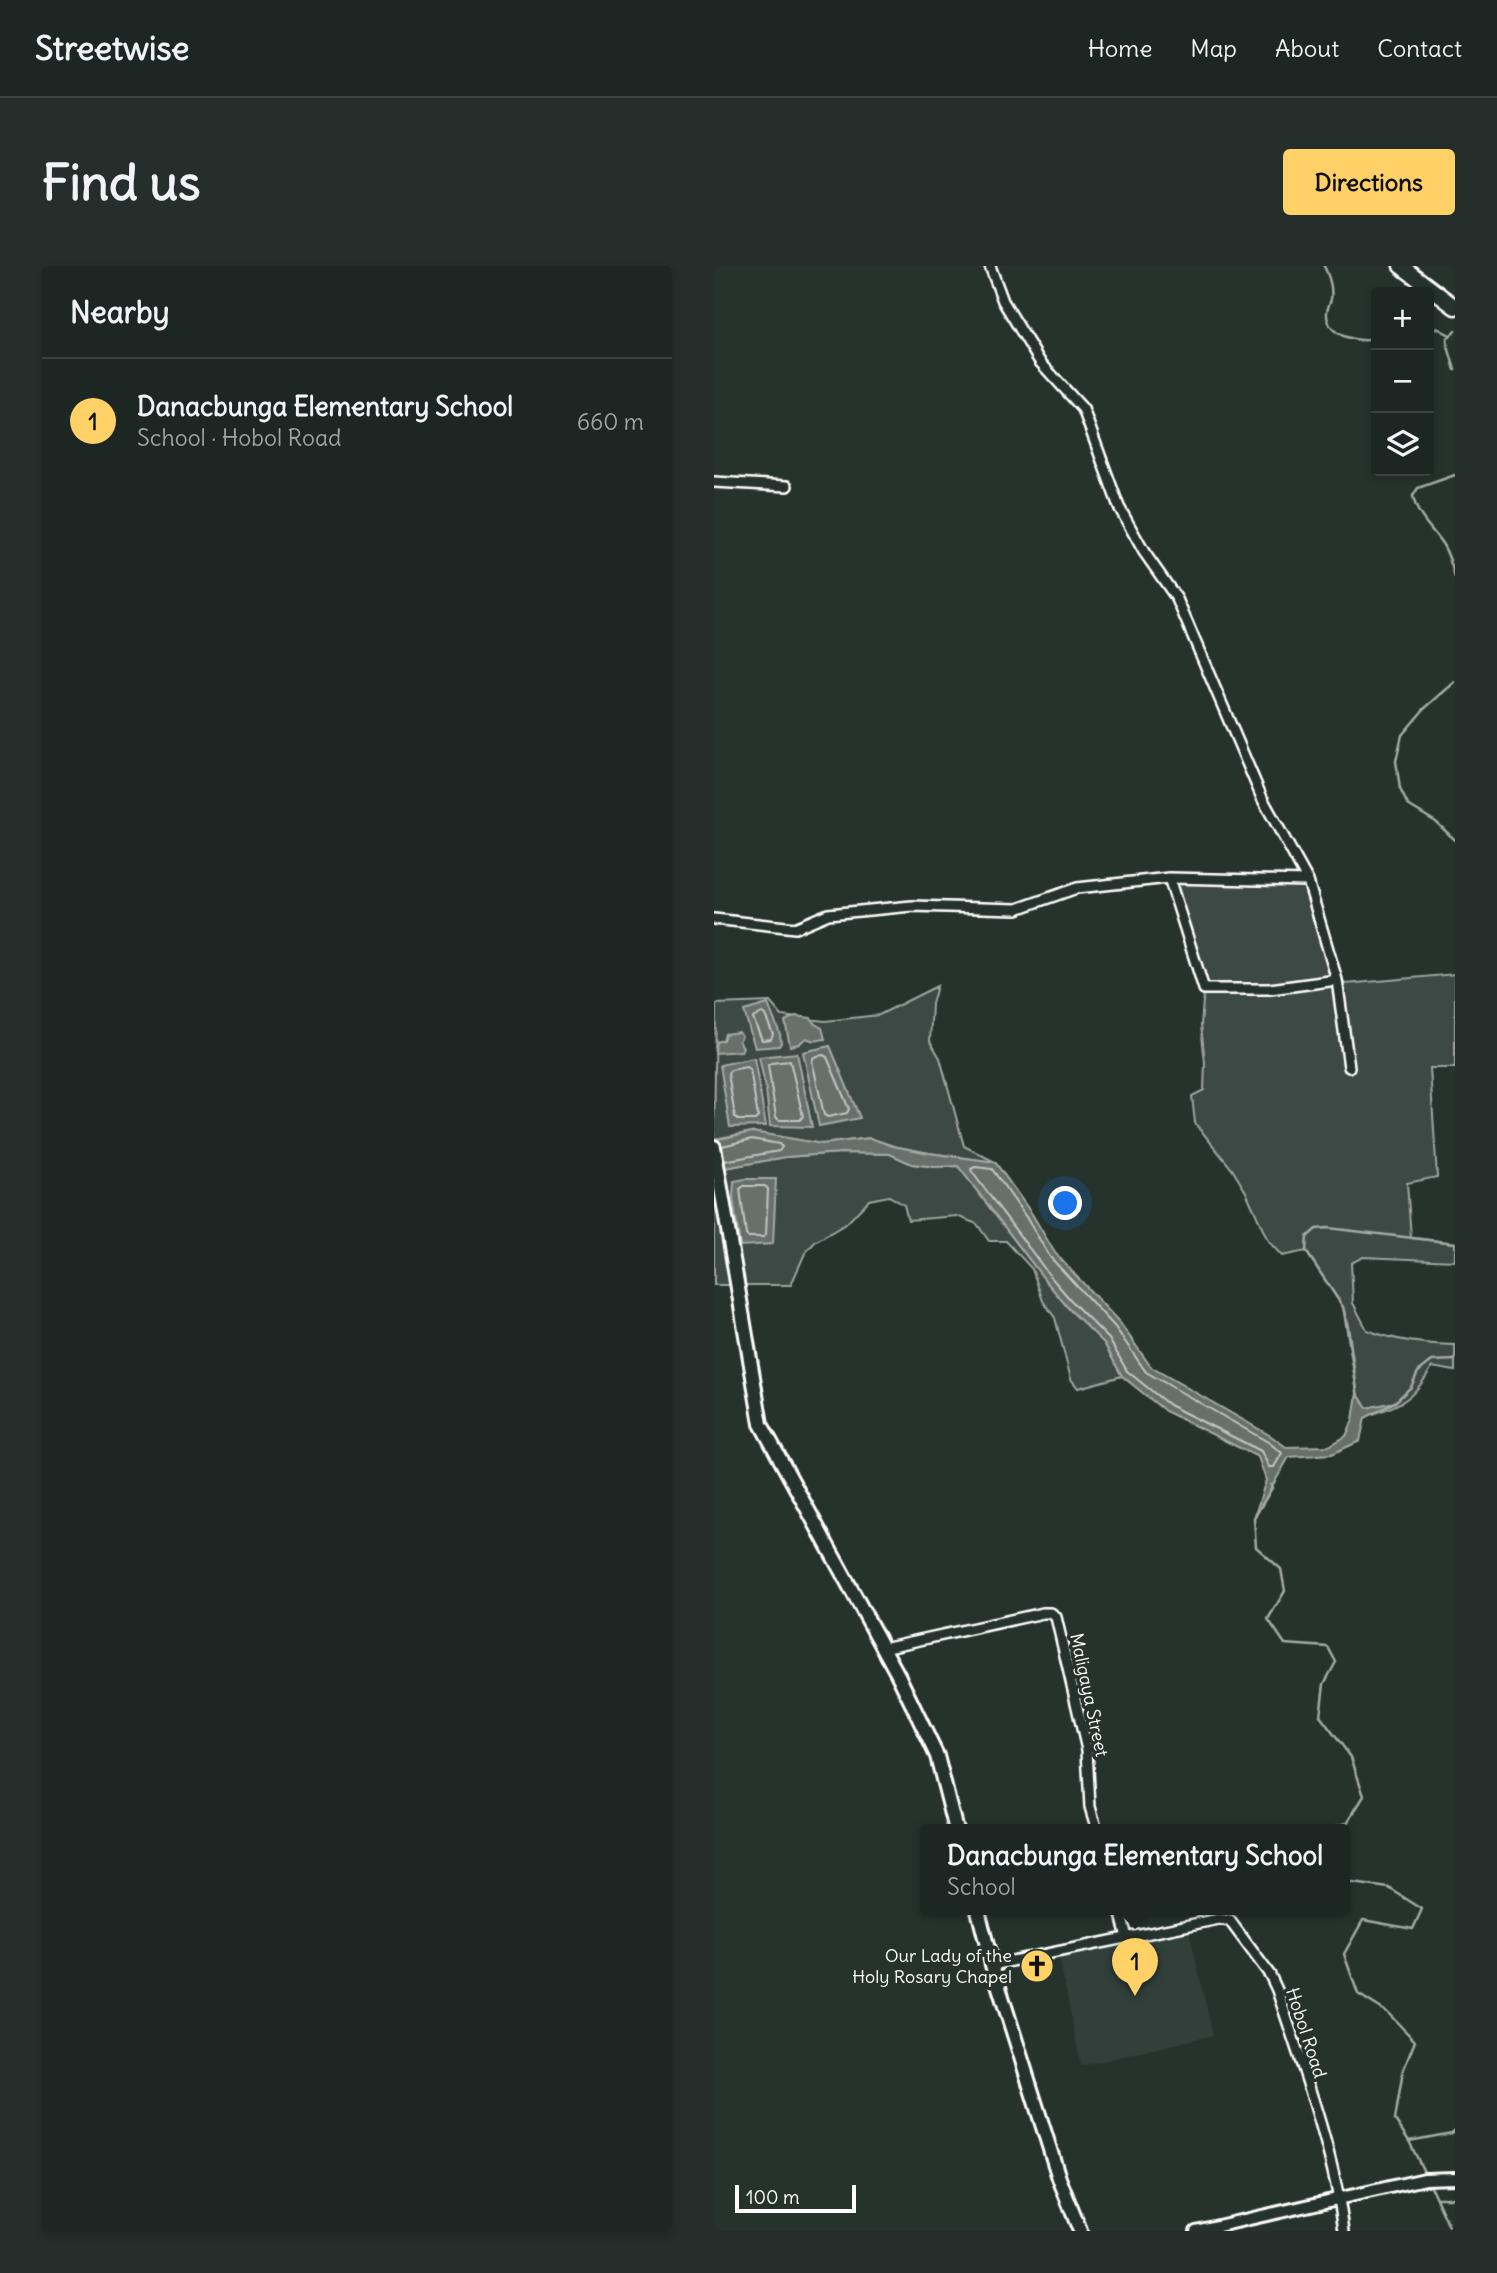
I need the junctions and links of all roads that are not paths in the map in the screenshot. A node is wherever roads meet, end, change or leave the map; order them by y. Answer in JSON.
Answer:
{"nodes":[{"id":1,"x":990,"y":266,"type":"edge"},
{"id":2,"x":1401,"y":266,"type":"edge"},
{"id":3,"x":1455,"y":307,"type":"edge"},
{"id":4,"x":714,"y":482,"type":"edge"},
{"id":5,"x":787,"y":486,"type":"dead end"},
{"id":6,"x":1169,"y":878,"type":"junction"},
{"id":7,"x":1308,"y":881,"type":"junction"},
{"id":8,"x":714,"y":919,"type":"edge"},
{"id":9,"x":1337,"y":980,"type":"junction"},
{"id":10,"x":1349,"y":1067,"type":"dead end"},
{"id":11,"x":714,"y":1147,"type":"edge"},
{"id":12,"x":884,"y":1648,"type":"junction"},
{"id":13,"x":954,"y":1824,"type":"edge"},
{"id":14,"x":1095,"y":1824,"type":"edge"},
{"id":15,"x":979,"y":1915,"type":"edge"},
{"id":16,"x":1120,"y":1915,"type":"edge"},
{"id":17,"x":1126,"y":1938,"type":"junction"},
{"id":18,"x":992,"y":1965,"type":"junction"},
{"id":19,"x":1455,"y":2178,"type":"edge"},
{"id":20,"x":1339,"y":2197,"type":"junction"},
{"id":21,"x":1080,"y":2231,"type":"edge"},
{"id":22,"x":1196,"y":2231,"type":"edge"},
{"id":23,"x":1344,"y":2231,"type":"edge"}],
"edges":[{"from":1,"to":7,"type":"street"},
{"from":2,"to":3,"type":"main road"},
{"from":4,"to":5,"type":"street"},
{"from":6,"to":7,"type":"street"},
{"from":6,"to":8,"type":"street"},
{"from":6,"to":9,"type":"street"},
{"from":7,"to":9,"type":"street"},
{"from":9,"to":10,"type":"street"},
{"from":11,"to":12,"type":"main road"},
{"from":12,"to":13,"type":"main road"},
{"from":12,"to":14,"type":"street","name":"Maligaya Street"},
{"from":15,"to":18,"type":"main road"},
{"from":16,"to":17,"type":"street"},
{"from":17,"to":18,"type":"street","name":"Hobol Road"},
{"from":17,"to":20,"type":"street","name":"Hobol Road"},
{"from":18,"to":21,"type":"main road"},
{"from":19,"to":20,"type":"street"},
{"from":20,"to":22,"type":"street"},
{"from":20,"to":23,"type":"street","name":"Hobol Road"}]}
